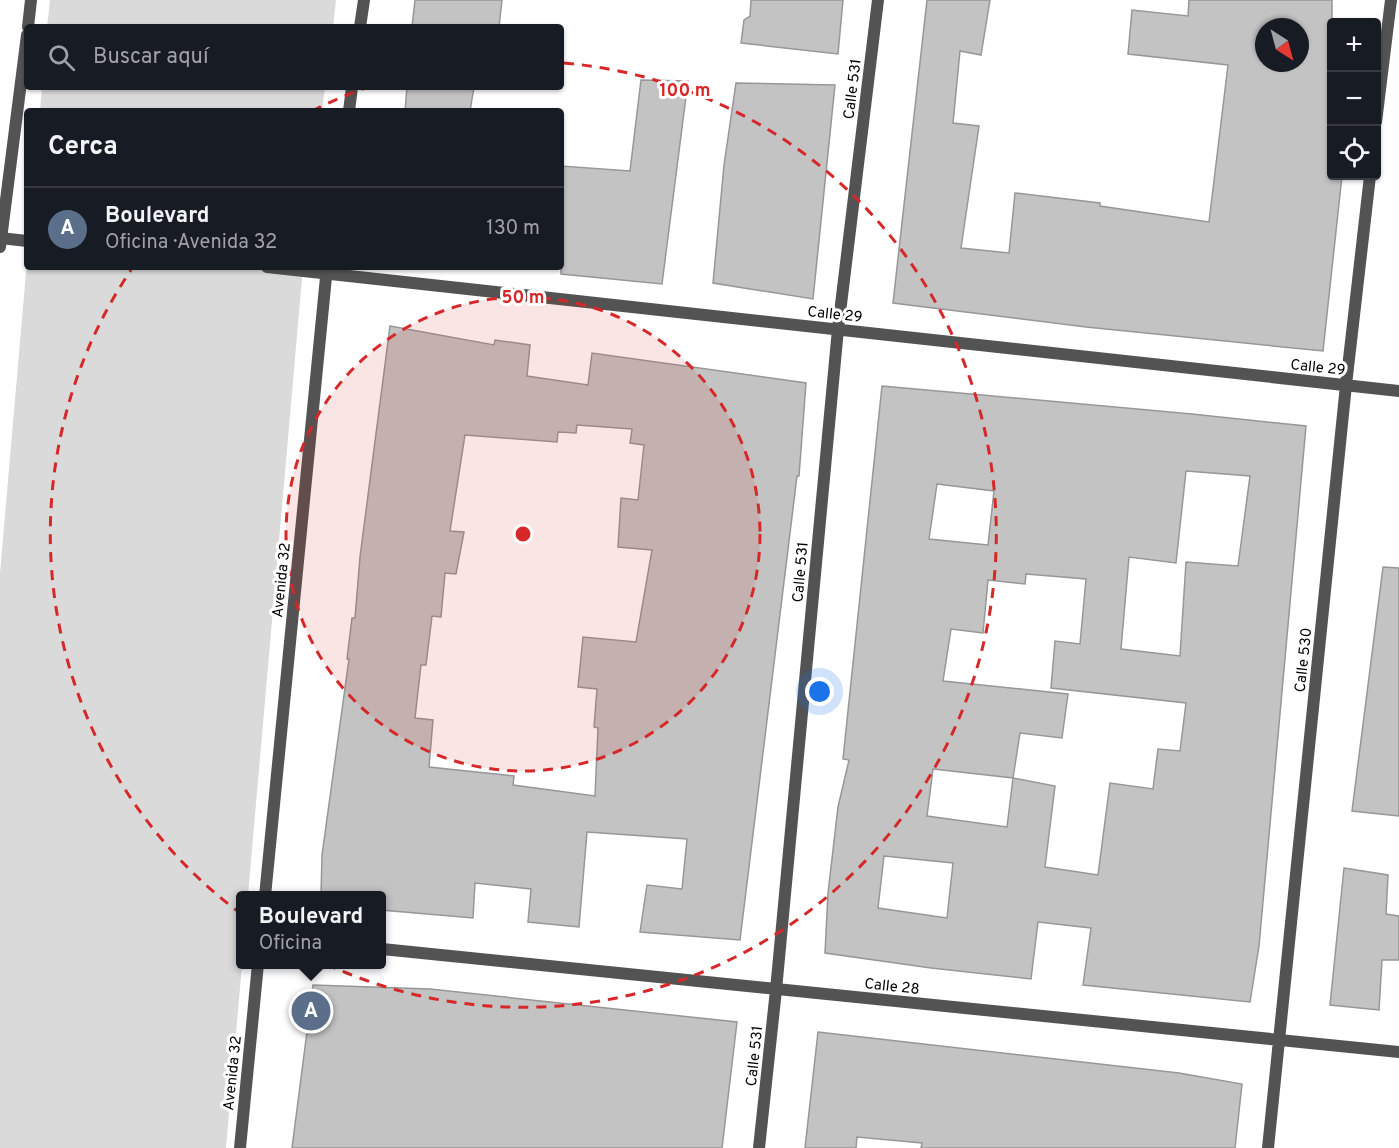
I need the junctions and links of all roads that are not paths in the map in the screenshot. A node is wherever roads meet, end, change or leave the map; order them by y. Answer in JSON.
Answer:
{"nodes":[{"id":1,"x":32,"y":0,"type":"edge"},
{"id":2,"x":364,"y":0,"type":"edge"},
{"id":3,"x":878,"y":0,"type":"edge"},
{"id":4,"x":1391,"y":0,"type":"edge"},
{"id":5,"x":28,"y":24,"type":"edge"},
{"id":6,"x":360,"y":24,"type":"edge"},
{"id":7,"x":24,"y":58,"type":"edge"},
{"id":8,"x":1381,"y":87,"type":"edge"},
{"id":9,"x":352,"y":90,"type":"edge"},
{"id":10,"x":349,"y":108,"type":"edge"},
{"id":11,"x":1370,"y":180,"type":"edge"},
{"id":12,"x":0,"y":241,"type":"edge"},
{"id":13,"x":24,"y":241,"type":"edge"},
{"id":14,"x":326,"y":270,"type":"edge"},
{"id":15,"x":838,"y":329,"type":"junction"},
{"id":16,"x":1346,"y":385,"type":"junction"},
{"id":17,"x":1399,"y":391,"type":"edge"},
{"id":18,"x":265,"y":891,"type":"edge"},
{"id":19,"x":386,"y":950,"type":"edge"},
{"id":20,"x":258,"y":969,"type":"edge"},
{"id":21,"x":776,"y":990,"type":"junction"},
{"id":22,"x":1280,"y":1040,"type":"junction"},
{"id":23,"x":1399,"y":1052,"type":"edge"},
{"id":24,"x":240,"y":1148,"type":"edge"},
{"id":25,"x":759,"y":1148,"type":"edge"},
{"id":26,"x":1268,"y":1148,"type":"edge"}],
"edges":[{"from":1,"to":5,"type":"street"},
{"from":2,"to":6,"type":"street"},
{"from":3,"to":15,"type":"street","name":"Calle 531"},
{"from":4,"to":8,"type":"street"},
{"from":7,"to":12,"type":"street"},
{"from":9,"to":10,"type":"street"},
{"from":11,"to":16,"type":"street","name":"Calle 530"},
{"from":12,"to":13,"type":"street"},
{"from":14,"to":15,"type":"street","name":"Calle 29"},
{"from":14,"to":18,"type":"street","name":"Avenida 32"},
{"from":15,"to":16,"type":"street","name":"Calle 29"},
{"from":15,"to":21,"type":"street","name":"Calle 531"},
{"from":16,"to":17,"type":"street","name":"Calle 29"},
{"from":16,"to":22,"type":"street","name":"Calle 530"},
{"from":19,"to":21,"type":"street","name":"Calle 28"},
{"from":20,"to":24,"type":"street","name":"Avenida 32"},
{"from":21,"to":22,"type":"street","name":"Calle 28"},
{"from":21,"to":25,"type":"street","name":"Calle 531"},
{"from":22,"to":23,"type":"street","name":"Calle 28"},
{"from":22,"to":26,"type":"street","name":"Calle 530"}]}
